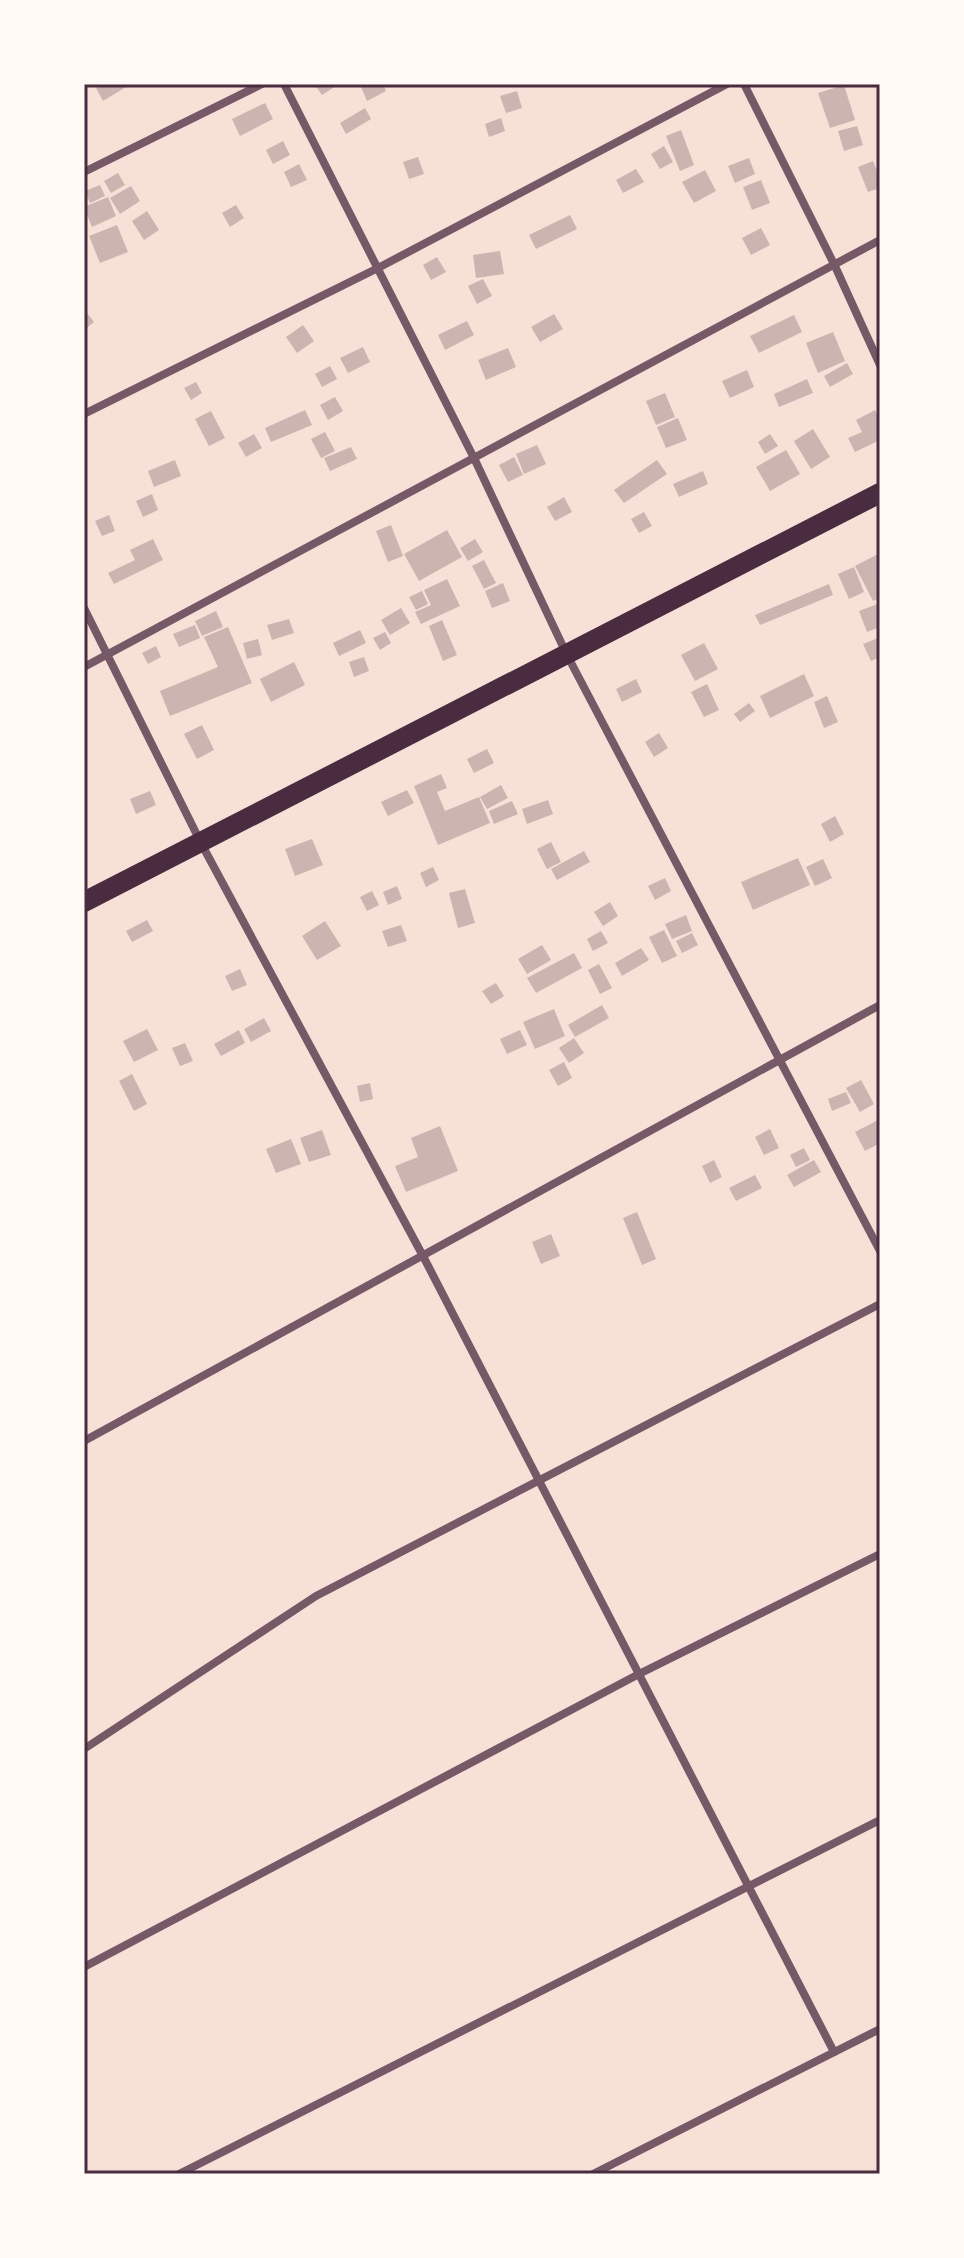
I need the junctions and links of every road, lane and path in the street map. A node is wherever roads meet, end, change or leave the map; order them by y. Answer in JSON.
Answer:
{"nodes":[{"id":1,"x":262,"y":84,"type":"edge"},
{"id":2,"x":284,"y":84,"type":"edge"},
{"id":3,"x":727,"y":84,"type":"edge"},
{"id":4,"x":744,"y":84,"type":"edge"},
{"id":5,"x":84,"y":172,"type":"edge"},
{"id":6,"x":880,"y":240,"type":"edge"},
{"id":7,"x":834,"y":264,"type":"junction"},
{"id":8,"x":378,"y":268,"type":"junction"},
{"id":9,"x":880,"y":365,"type":"edge"},
{"id":10,"x":84,"y":414,"type":"edge"},
{"id":11,"x":474,"y":458,"type":"junction"},
{"id":12,"x":880,"y":493,"type":"edge"},
{"id":13,"x":84,"y":608,"type":"edge"},
{"id":14,"x":108,"y":655,"type":"junction"},
{"id":15,"x":567,"y":655,"type":"junction"},
{"id":16,"x":84,"y":667,"type":"edge"},
{"id":17,"x":201,"y":843,"type":"junction"},
{"id":18,"x":84,"y":902,"type":"edge"},
{"id":19,"x":880,"y":1005,"type":"edge"},
{"id":20,"x":781,"y":1058,"type":"junction"},
{"id":21,"x":880,"y":1251,"type":"edge"},
{"id":22,"x":423,"y":1256,"type":"junction"},
{"id":23,"x":880,"y":1304,"type":"edge"},
{"id":24,"x":84,"y":1441,"type":"edge"},
{"id":25,"x":539,"y":1481,"type":"junction"},
{"id":26,"x":880,"y":1554,"type":"edge"},
{"id":27,"x":639,"y":1674,"type":"junction"},
{"id":28,"x":84,"y":1749,"type":"edge"},
{"id":29,"x":880,"y":1820,"type":"edge"},
{"id":30,"x":748,"y":1886,"type":"junction"},
{"id":31,"x":84,"y":1967,"type":"edge"},
{"id":32,"x":880,"y":2029,"type":"edge"},
{"id":33,"x":834,"y":2052,"type":"junction"},
{"id":34,"x":179,"y":2174,"type":"edge"},
{"id":35,"x":593,"y":2174,"type":"edge"}],
"edges":[{"from":1,"to":5,"type":"street"},
{"from":2,"to":8,"type":"street"},
{"from":3,"to":8,"type":"street"},
{"from":4,"to":7,"type":"street"},
{"from":6,"to":7,"type":"street"},
{"from":7,"to":9,"type":"street"},
{"from":7,"to":11,"type":"street"},
{"from":8,"to":10,"type":"street"},
{"from":8,"to":11,"type":"street"},
{"from":11,"to":14,"type":"street"},
{"from":11,"to":15,"type":"street"},
{"from":12,"to":15,"type":"main road"},
{"from":13,"to":14,"type":"street"},
{"from":14,"to":16,"type":"street"},
{"from":14,"to":17,"type":"street"},
{"from":15,"to":17,"type":"main road"},
{"from":15,"to":20,"type":"street"},
{"from":17,"to":18,"type":"main road"},
{"from":17,"to":22,"type":"street"},
{"from":19,"to":20,"type":"street"},
{"from":20,"to":21,"type":"street"},
{"from":20,"to":22,"type":"street"},
{"from":22,"to":24,"type":"street"},
{"from":22,"to":25,"type":"street"},
{"from":23,"to":25,"type":"street"},
{"from":25,"to":27,"type":"street"},
{"from":25,"to":28,"type":"street"},
{"from":26,"to":27,"type":"street"},
{"from":27,"to":30,"type":"street"},
{"from":27,"to":31,"type":"street"},
{"from":29,"to":30,"type":"street"},
{"from":30,"to":33,"type":"street"},
{"from":30,"to":34,"type":"street"},
{"from":32,"to":33,"type":"street"},
{"from":33,"to":35,"type":"street"}]}
